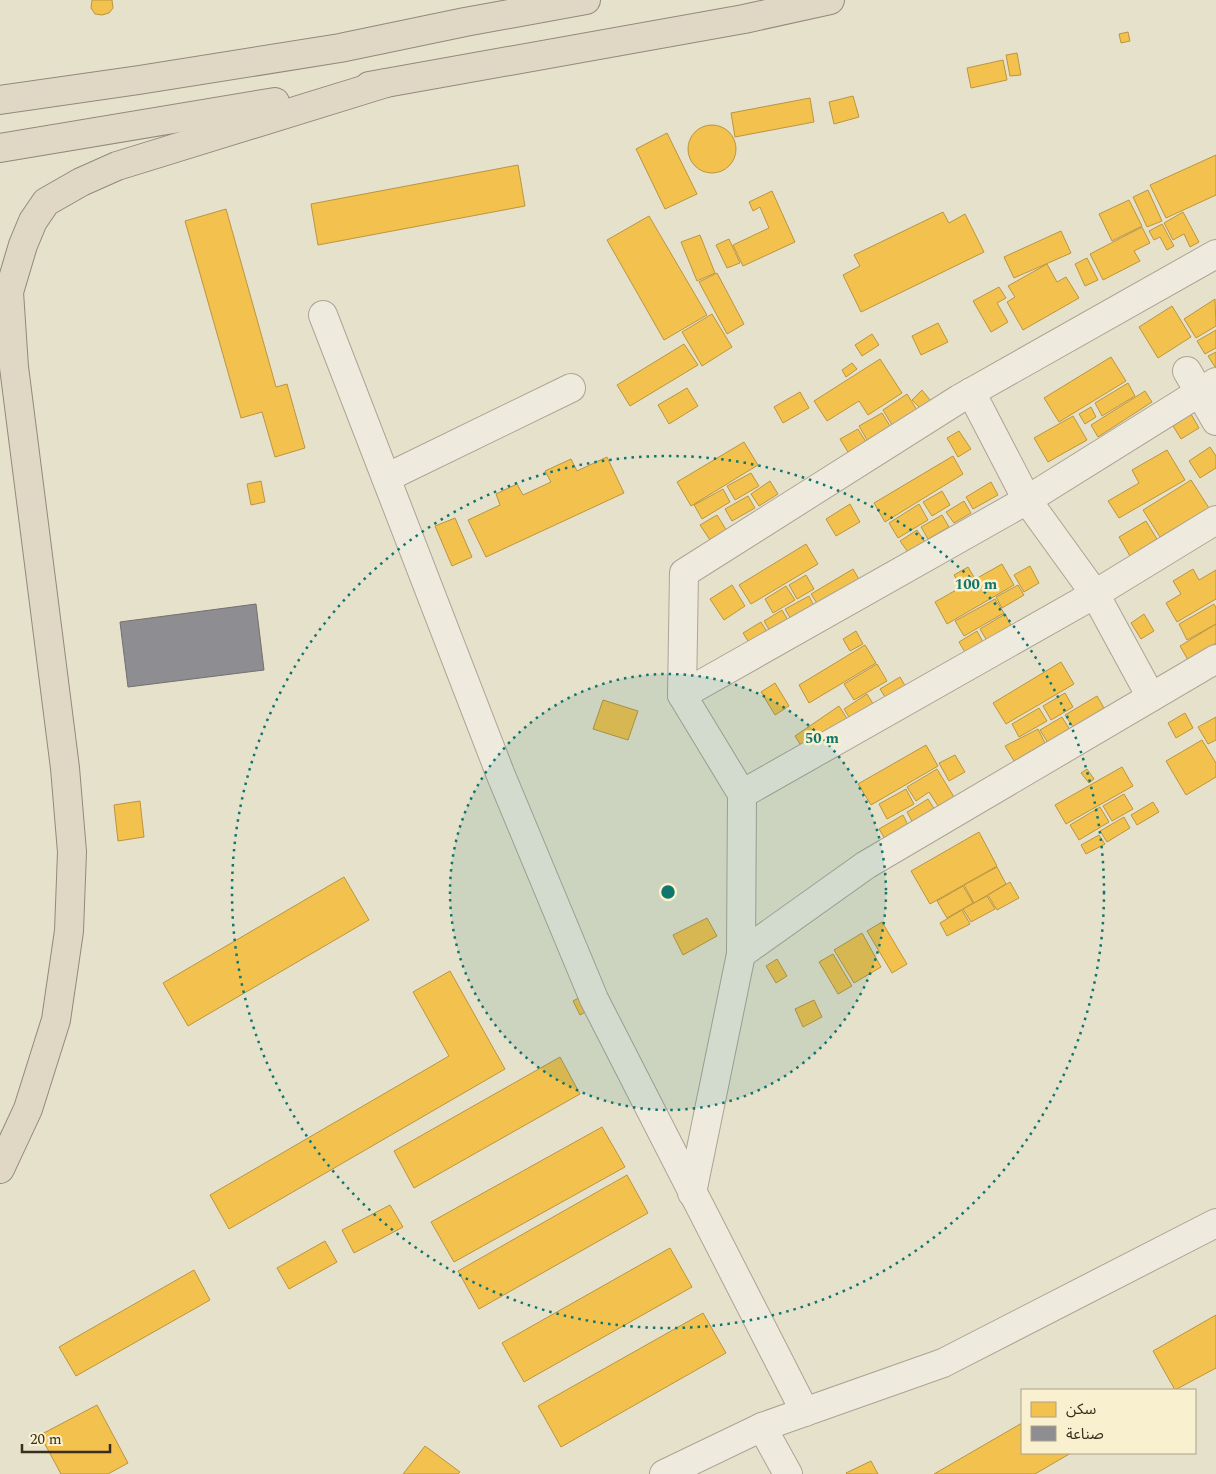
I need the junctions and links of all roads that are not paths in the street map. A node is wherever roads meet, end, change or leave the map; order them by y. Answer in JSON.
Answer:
{"nodes":[{"id":1,"x":523,"y":0,"type":"edge"},
{"id":2,"x":586,"y":0,"type":"edge"},
{"id":3,"x":830,"y":0,"type":"edge"},
{"id":4,"x":465,"y":22,"type":"junction"},
{"id":5,"x":386,"y":83,"type":"junction"},
{"id":6,"x":0,"y":100,"type":"edge"},
{"id":7,"x":0,"y":148,"type":"edge"},
{"id":8,"x":1216,"y":254,"type":"edge"},
{"id":9,"x":323,"y":315,"type":"dead end"},
{"id":10,"x":1201,"y":382,"type":"edge"},
{"id":11,"x":571,"y":388,"type":"dead end"},
{"id":12,"x":971,"y":392,"type":"junction"},
{"id":13,"x":1216,"y":420,"type":"edge"},
{"id":14,"x":386,"y":478,"type":"junction"},
{"id":15,"x":1027,"y":500,"type":"junction"},
{"id":16,"x":1216,"y":520,"type":"edge"},
{"id":17,"x":1095,"y":594,"type":"junction"},
{"id":18,"x":1216,"y":659,"type":"edge"},
{"id":19,"x":682,"y":695,"type":"junction"},
{"id":20,"x":1151,"y":697,"type":"junction"},
{"id":21,"x":742,"y":794,"type":"junction"},
{"id":22,"x":741,"y":954,"type":"junction"},
{"id":23,"x":0,"y":1170,"type":"edge"},
{"id":24,"x":692,"y":1193,"type":"junction"},
{"id":25,"x":1216,"y":1224,"type":"edge"},
{"id":26,"x":804,"y":1412,"type":"junction"},
{"id":27,"x":762,"y":1427,"type":"junction"},
{"id":28,"x":664,"y":1474,"type":"edge"},
{"id":29,"x":788,"y":1474,"type":"edge"}],
"edges":[{"from":1,"to":4,"type":"highway"},
{"from":2,"to":4,"type":"highway"},
{"from":3,"to":5,"type":"highway"},
{"from":4,"to":6,"type":"highway"},
{"from":5,"to":7,"type":"highway"},
{"from":5,"to":23,"type":"highway"},
{"from":8,"to":12,"type":"street"},
{"from":9,"to":14,"type":"street"},
{"from":10,"to":13,"type":"street"},
{"from":10,"to":15,"type":"street"},
{"from":11,"to":14,"type":"street"},
{"from":12,"to":15,"type":"street"},
{"from":12,"to":19,"type":"street"},
{"from":14,"to":24,"type":"street"},
{"from":15,"to":17,"type":"street"},
{"from":15,"to":19,"type":"street"},
{"from":16,"to":17,"type":"street"},
{"from":17,"to":20,"type":"street"},
{"from":17,"to":21,"type":"street"},
{"from":18,"to":20,"type":"street"},
{"from":19,"to":21,"type":"street"},
{"from":20,"to":22,"type":"street"},
{"from":21,"to":22,"type":"street"},
{"from":22,"to":24,"type":"street"},
{"from":24,"to":26,"type":"street"},
{"from":25,"to":26,"type":"street"},
{"from":26,"to":27,"type":"street"},
{"from":27,"to":28,"type":"street"},
{"from":27,"to":29,"type":"street"}]}
